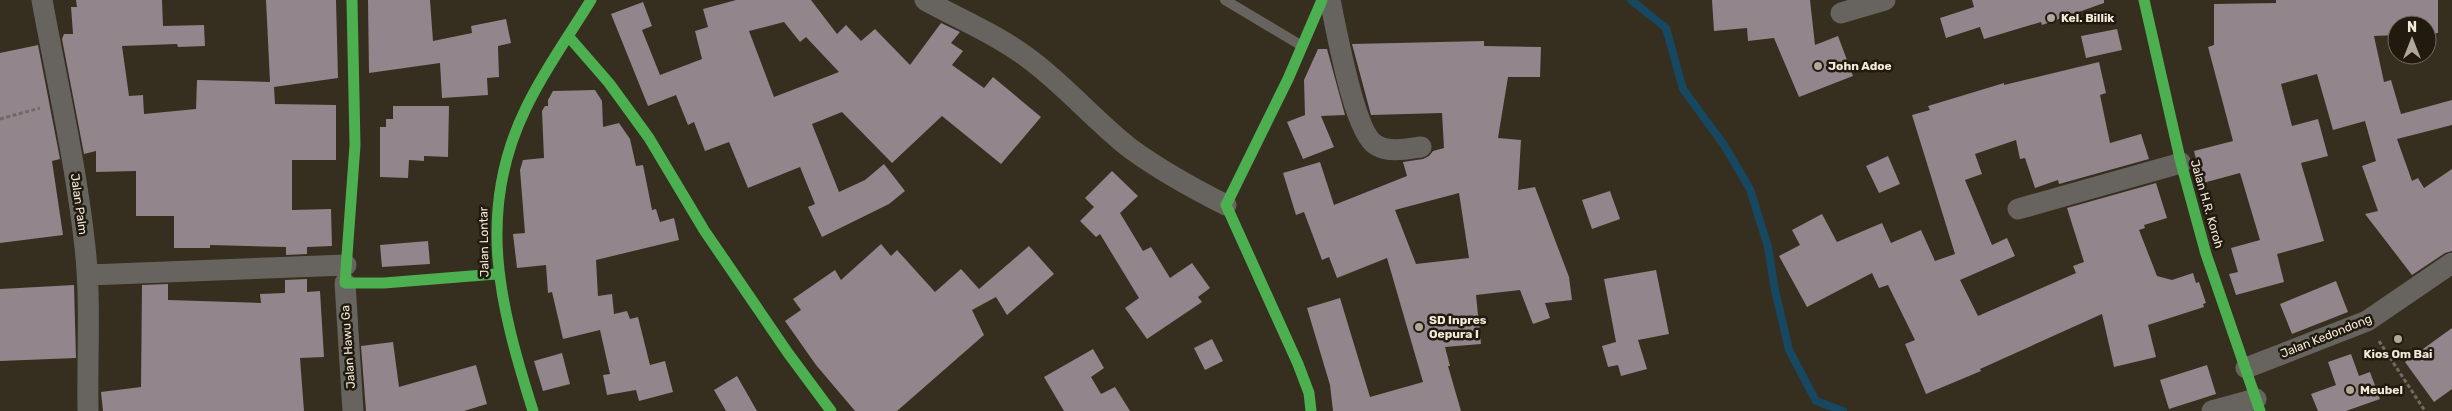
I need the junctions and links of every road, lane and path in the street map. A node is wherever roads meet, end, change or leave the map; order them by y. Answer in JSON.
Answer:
{"nodes":[{"id":1,"x":42,"y":0,"type":"edge"},
{"id":2,"x":352,"y":0,"type":"edge"},
{"id":3,"x":591,"y":0,"type":"edge"},
{"id":4,"x":925,"y":0,"type":"edge"},
{"id":5,"x":1226,"y":0,"type":"edge"},
{"id":6,"x":1322,"y":0,"type":"edge"},
{"id":7,"x":1330,"y":0,"type":"edge"},
{"id":8,"x":1885,"y":0,"type":"edge"},
{"id":9,"x":2144,"y":0,"type":"edge"},
{"id":10,"x":1841,"y":13,"type":"dead end"},
{"id":11,"x":569,"y":37,"type":"junction"},
{"id":12,"x":1302,"y":46,"type":"junction"},
{"id":13,"x":61,"y":103,"type":"junction"},
{"id":14,"x":0,"y":119,"type":"edge"},
{"id":15,"x":1421,"y":148,"type":"dead end"},
{"id":16,"x":2181,"y":163,"type":"junction"},
{"id":17,"x":1226,"y":205,"type":"junction"},
{"id":18,"x":2018,"y":209,"type":"dead end"},
{"id":19,"x":2452,"y":263,"type":"edge"},
{"id":20,"x":346,"y":274,"type":"junction"},
{"id":21,"x":496,"y":274,"type":"junction"},
{"id":22,"x":88,"y":275,"type":"junction"},
{"id":23,"x":2367,"y":321,"type":"junction"},
{"id":24,"x":2246,"y":368,"type":"junction"},
{"id":25,"x":2258,"y":405,"type":"edge"},
{"id":26,"x":88,"y":411,"type":"edge"},
{"id":27,"x":353,"y":411,"type":"edge"},
{"id":28,"x":534,"y":411,"type":"edge"},
{"id":29,"x":831,"y":411,"type":"edge"},
{"id":30,"x":1312,"y":411,"type":"edge"},
{"id":31,"x":2212,"y":411,"type":"edge"},
{"id":32,"x":2425,"y":411,"type":"edge"}],
"edges":[{"from":1,"to":13,"type":"street","name":"Jalan Palm"},
{"from":2,"to":20,"type":"street"},
{"from":3,"to":11,"type":"street","name":"Jalan Lontar"},
{"from":4,"to":17,"type":"street"},
{"from":5,"to":12,"type":"lane"},
{"from":6,"to":12,"type":"street"},
{"from":7,"to":15,"type":"street"},
{"from":8,"to":10,"type":"street"},
{"from":9,"to":16,"type":"street","name":"Jalan H.R. Koroh"},
{"from":11,"to":21,"type":"street","name":"Jalan Lontar"},
{"from":11,"to":29,"type":"street"},
{"from":12,"to":17,"type":"street"},
{"from":13,"to":14,"type":"path"},
{"from":13,"to":22,"type":"street","name":"Jalan Palm"},
{"from":16,"to":18,"type":"street"},
{"from":16,"to":24,"type":"street","name":"Jalan H.R. Koroh"},
{"from":17,"to":30,"type":"street"},
{"from":19,"to":23,"type":"street","name":"Jalan Kedondong"},
{"from":20,"to":21,"type":"street"},
{"from":20,"to":22,"type":"street"},
{"from":20,"to":27,"type":"street","name":"Jalan Hawu Ga"},
{"from":21,"to":28,"type":"street","name":"Jalan Lontar"},
{"from":22,"to":26,"type":"street","name":"Jalan Palm"},
{"from":23,"to":24,"type":"street","name":"Jalan Kedondong"},
{"from":23,"to":32,"type":"path"},
{"from":24,"to":25,"type":"street","name":"Jalan H.R. Koroh"},
{"from":25,"to":31,"type":"street"}]}
